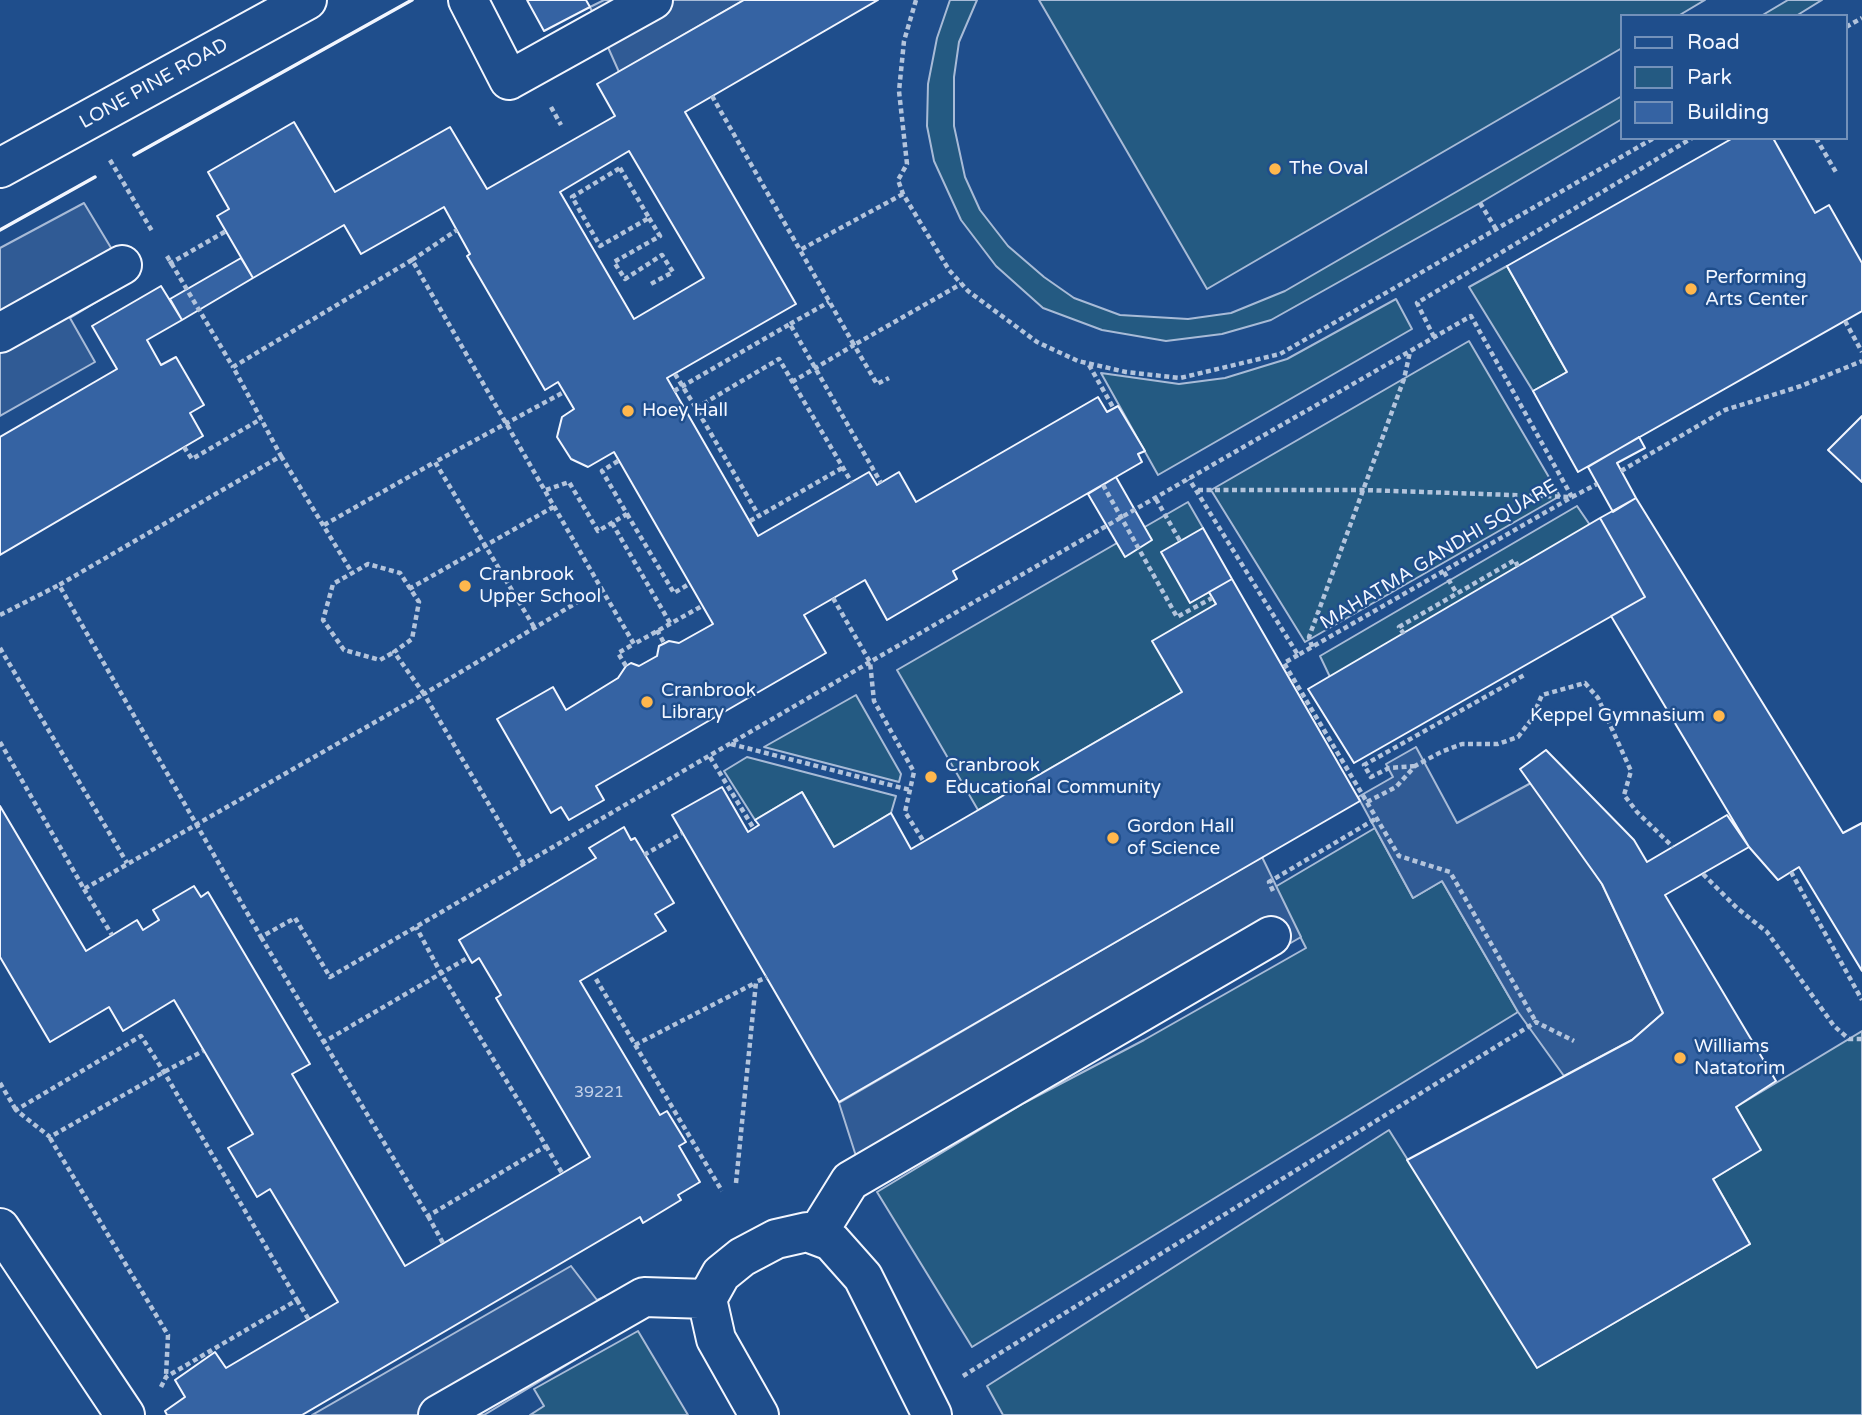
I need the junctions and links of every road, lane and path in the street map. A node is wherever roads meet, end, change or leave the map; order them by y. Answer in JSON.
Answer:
{"nodes":[{"id":1,"x":307,"y":0,"type":"edge"},
{"id":2,"x":468,"y":0,"type":"edge"},
{"id":3,"x":653,"y":0,"type":"edge"},
{"id":4,"x":916,"y":0,"type":"edge"},
{"id":5,"x":712,"y":96,"type":"dead end"},
{"id":6,"x":1651,"y":140,"type":"edge"},
{"id":7,"x":1689,"y":140,"type":"edge"},
{"id":8,"x":1817,"y":140,"type":"edge"},
{"id":9,"x":0,"y":168,"type":"edge"},
{"id":10,"x":1837,"y":174,"type":"dead end"},
{"id":11,"x":903,"y":194,"type":"junction"},
{"id":12,"x":1480,"y":203,"type":"dead end"},
{"id":13,"x":649,"y":218,"type":"junction"},
{"id":14,"x":1496,"y":229,"type":"junction"},
{"id":15,"x":457,"y":230,"type":"dead end"},
{"id":16,"x":800,"y":250,"type":"junction"},
{"id":17,"x":412,"y":260,"type":"junction"},
{"id":18,"x":122,"y":265,"type":"dead end"},
{"id":19,"x":961,"y":284,"type":"junction"},
{"id":20,"x":649,"y":285,"type":"dead end"},
{"id":21,"x":829,"y":302,"type":"junction"},
{"id":22,"x":1845,"y":321,"type":"dead end"},
{"id":23,"x":790,"y":324,"type":"junction"},
{"id":24,"x":0,"y":333,"type":"edge"},
{"id":25,"x":1434,"y":337,"type":"junction"},
{"id":26,"x":854,"y":345,"type":"junction"},
{"id":27,"x":1410,"y":352,"type":"junction"},
{"id":28,"x":1862,"y":352,"type":"edge"},
{"id":29,"x":1862,"y":361,"type":"edge"},
{"id":30,"x":1088,"y":364,"type":"junction"},
{"id":31,"x":675,"y":374,"type":"dead end"},
{"id":32,"x":889,"y":378,"type":"dead end"},
{"id":33,"x":792,"y":382,"type":"junction"},
{"id":34,"x":674,"y":391,"type":"dead end"},
{"id":35,"x":564,"y":392,"type":"dead end"},
{"id":36,"x":696,"y":408,"type":"junction"},
{"id":37,"x":1114,"y":409,"type":"dead end"},
{"id":38,"x":261,"y":419,"type":"junction"},
{"id":39,"x":507,"y":422,"type":"junction"},
{"id":40,"x":184,"y":447,"type":"dead end"},
{"id":41,"x":281,"y":456,"type":"junction"},
{"id":42,"x":618,"y":461,"type":"dead end"},
{"id":43,"x":435,"y":462,"type":"junction"},
{"id":44,"x":842,"y":468,"type":"junction"},
{"id":45,"x":1621,"y":471,"type":"dead end"},
{"id":46,"x":1189,"y":479,"type":"junction"},
{"id":47,"x":852,"y":482,"type":"dead end"},
{"id":48,"x":881,"y":483,"type":"dead end"},
{"id":49,"x":1597,"y":484,"type":"dead end"},
{"id":50,"x":1103,"y":485,"type":"dead end"},
{"id":51,"x":546,"y":490,"type":"junction"},
{"id":52,"x":1197,"y":490,"type":"junction"},
{"id":53,"x":1364,"y":490,"type":"junction"},
{"id":54,"x":1572,"y":497,"type":"junction"},
{"id":55,"x":1156,"y":499,"type":"junction"},
{"id":56,"x":555,"y":506,"type":"junction"},
{"id":57,"x":627,"y":514,"type":"junction"},
{"id":58,"x":759,"y":516,"type":"junction"},
{"id":59,"x":1122,"y":518,"type":"junction"},
{"id":60,"x":750,"y":521,"type":"dead end"},
{"id":61,"x":612,"y":523,"type":"junction"},
{"id":62,"x":324,"y":525,"type":"junction"},
{"id":63,"x":1180,"y":541,"type":"dead end"},
{"id":64,"x":485,"y":548,"type":"junction"},
{"id":65,"x":1518,"y":567,"type":"dead end"},
{"id":66,"x":351,"y":571,"type":"junction"},
{"id":67,"x":1444,"y":572,"type":"junction"},
{"id":68,"x":689,"y":584,"type":"dead end"},
{"id":69,"x":60,"y":585,"type":"junction"},
{"id":70,"x":601,"y":588,"type":"junction"},
{"id":71,"x":409,"y":589,"type":"junction"},
{"id":72,"x":1457,"y":594,"type":"junction"},
{"id":73,"x":833,"y":598,"type":"dead end"},
{"id":74,"x":1212,"y":598,"type":"dead end"},
{"id":75,"x":702,"y":606,"type":"dead end"},
{"id":76,"x":0,"y":615,"type":"edge"},
{"id":77,"x":670,"y":623,"type":"junction"},
{"id":78,"x":534,"y":626,"type":"junction"},
{"id":79,"x":657,"y":631,"type":"junction"},
{"id":80,"x":1404,"y":634,"type":"dead end"},
{"id":81,"x":664,"y":643,"type":"dead end"},
{"id":82,"x":634,"y":644,"type":"junction"},
{"id":83,"x":1312,"y":647,"type":"junction"},
{"id":84,"x":0,"y":648,"type":"edge"},
{"id":85,"x":394,"y":652,"type":"junction"},
{"id":86,"x":1298,"y":655,"type":"junction"},
{"id":87,"x":870,"y":662,"type":"junction"},
{"id":88,"x":626,"y":666,"type":"dead end"},
{"id":89,"x":1526,"y":674,"type":"dead end"},
{"id":90,"x":424,"y":694,"type":"junction"},
{"id":91,"x":0,"y":742,"type":"edge"},
{"id":92,"x":731,"y":744,"type":"junction"},
{"id":93,"x":709,"y":757,"type":"junction"},
{"id":94,"x":1415,"y":766,"type":"junction"},
{"id":95,"x":910,"y":790,"type":"junction"},
{"id":96,"x":1367,"y":802,"type":"junction"},
{"id":97,"x":197,"y":823,"type":"junction"},
{"id":98,"x":754,"y":829,"type":"dead end"},
{"id":99,"x":682,"y":834,"type":"dead end"},
{"id":100,"x":923,"y":842,"type":"dead end"},
{"id":101,"x":1673,"y":847,"type":"dead end"},
{"id":102,"x":645,"y":855,"type":"dead end"},
{"id":103,"x":127,"y":863,"type":"junction"},
{"id":104,"x":524,"y":864,"type":"junction"},
{"id":105,"x":1791,"y":872,"type":"dead end"},
{"id":106,"x":1703,"y":874,"type":"dead end"},
{"id":107,"x":84,"y":889,"type":"junction"},
{"id":108,"x":416,"y":927,"type":"junction"},
{"id":109,"x":112,"y":935,"type":"dead end"},
{"id":110,"x":1271,"y":936,"type":"dead end"},
{"id":111,"x":261,"y":937,"type":"junction"},
{"id":112,"x":469,"y":957,"type":"dead end"},
{"id":113,"x":442,"y":975,"type":"junction"},
{"id":114,"x":766,"y":977,"type":"dead end"},
{"id":115,"x":596,"y":979,"type":"dead end"},
{"id":116,"x":756,"y":982,"type":"junction"},
{"id":117,"x":1862,"y":1000,"type":"edge"},
{"id":118,"x":1536,"y":1022,"type":"junction"},
{"id":119,"x":1862,"y":1039,"type":"edge"},
{"id":120,"x":1574,"y":1041,"type":"dead end"},
{"id":121,"x":322,"y":1043,"type":"junction"},
{"id":122,"x":635,"y":1045,"type":"junction"},
{"id":123,"x":204,"y":1051,"type":"dead end"},
{"id":124,"x":163,"y":1072,"type":"junction"},
{"id":125,"x":0,"y":1083,"type":"edge"},
{"id":126,"x":16,"y":1110,"type":"junction"},
{"id":127,"x":50,"y":1138,"type":"junction"},
{"id":128,"x":546,"y":1146,"type":"junction"},
{"id":129,"x":562,"y":1173,"type":"dead end"},
{"id":130,"x":736,"y":1183,"type":"dead end"},
{"id":131,"x":722,"y":1191,"type":"dead end"},
{"id":132,"x":428,"y":1216,"type":"junction"},
{"id":133,"x":0,"y":1228,"type":"edge"},
{"id":134,"x":817,"y":1234,"type":"junction"},
{"id":135,"x":443,"y":1243,"type":"dead end"},
{"id":136,"x":707,"y":1299,"type":"junction"},
{"id":137,"x":298,"y":1300,"type":"junction"},
{"id":138,"x":309,"y":1320,"type":"dead end"},
{"id":139,"x":963,"y":1376,"type":"dead end"},
{"id":140,"x":166,"y":1377,"type":"junction"},
{"id":141,"x":140,"y":1406,"type":"edge"},
{"id":142,"x":438,"y":1415,"type":"edge"},
{"id":143,"x":759,"y":1415,"type":"edge"},
{"id":144,"x":932,"y":1415,"type":"edge"}],
"edges":[{"from":1,"to":9,"type":"street","name":"LONE PINE ROAD"},
{"from":2,"to":3,"type":"street"},
{"from":4,"to":11,"type":"path"},
{"from":5,"to":16,"type":"path"},
{"from":6,"to":14,"type":"path"},
{"from":7,"to":25,"type":"path"},
{"from":8,"to":10,"type":"path"},
{"from":11,"to":16,"type":"path"},
{"from":11,"to":19,"type":"path"},
{"from":12,"to":14,"type":"path"},
{"from":13,"to":13,"type":"path"},
{"from":13,"to":20,"type":"path"},
{"from":14,"to":30,"type":"path"},
{"from":15,"to":17,"type":"path"},
{"from":16,"to":21,"type":"path"},
{"from":17,"to":38,"type":"path"},
{"from":17,"to":39,"type":"path"},
{"from":18,"to":24,"type":"street"},
{"from":19,"to":26,"type":"path"},
{"from":19,"to":30,"type":"path"},
{"from":21,"to":23,"type":"path"},
{"from":21,"to":26,"type":"path"},
{"from":22,"to":28,"type":"path"},
{"from":23,"to":34,"type":"path","bridge":true},
{"from":23,"to":48,"type":"path","bridge":true},
{"from":25,"to":27,"type":"path","name":"MAHATMA GANDHI SQUARE"},
{"from":25,"to":54,"type":"path","name":"MAHATMA GANDHI SQUARE"},
{"from":26,"to":32,"type":"path"},
{"from":26,"to":33,"type":"path"},
{"from":27,"to":46,"type":"path","name":"MAHATMA GANDHI SQUARE"},
{"from":27,"to":53,"type":"path"},
{"from":29,"to":45,"type":"path"},
{"from":30,"to":37,"type":"path"},
{"from":31,"to":36,"type":"path"},
{"from":33,"to":36,"type":"path"},
{"from":33,"to":44,"type":"path"},
{"from":35,"to":39,"type":"path"},
{"from":36,"to":58,"type":"path"},
{"from":38,"to":40,"type":"path"},
{"from":38,"to":41,"type":"path"},
{"from":39,"to":43,"type":"path"},
{"from":39,"to":51,"type":"path"},
{"from":41,"to":62,"type":"path"},
{"from":41,"to":69,"type":"path"},
{"from":42,"to":57,"type":"path"},
{"from":43,"to":62,"type":"path"},
{"from":43,"to":64,"type":"path"},
{"from":44,"to":47,"type":"path"},
{"from":44,"to":58,"type":"path"},
{"from":46,"to":52,"type":"path"},
{"from":46,"to":55,"type":"path","name":"MAHATMA GANDHI SQUARE"},
{"from":49,"to":54,"type":"path"},
{"from":50,"to":59,"type":"path"},
{"from":51,"to":56,"type":"path"},
{"from":51,"to":61,"type":"path"},
{"from":52,"to":53,"type":"path"},
{"from":52,"to":86,"type":"path"},
{"from":53,"to":54,"type":"path"},
{"from":53,"to":83,"type":"path"},
{"from":54,"to":67,"type":"path","name":"MAHATMA GANDHI SQUARE"},
{"from":55,"to":59,"type":"path","name":"MAHATMA GANDHI SQUARE"},
{"from":55,"to":63,"type":"path"},
{"from":56,"to":64,"type":"path"},
{"from":56,"to":70,"type":"path"},
{"from":57,"to":61,"type":"path"},
{"from":57,"to":68,"type":"path"},
{"from":58,"to":60,"type":"path"},
{"from":59,"to":74,"type":"path"},
{"from":59,"to":87,"type":"path","name":"MAHATMA GANDHI SQUARE"},
{"from":61,"to":77,"type":"path"},
{"from":62,"to":66,"type":"path"},
{"from":64,"to":71,"type":"path"},
{"from":64,"to":78,"type":"path"},
{"from":65,"to":72,"type":"path"},
{"from":66,"to":71,"type":"path"},
{"from":66,"to":85,"type":"path"},
{"from":67,"to":72,"type":"path"},
{"from":67,"to":83,"type":"path","name":"MAHATMA GANDHI SQUARE"},
{"from":69,"to":76,"type":"path"},
{"from":69,"to":97,"type":"path"},
{"from":70,"to":78,"type":"path"},
{"from":70,"to":82,"type":"path"},
{"from":71,"to":85,"type":"path"},
{"from":72,"to":80,"type":"path"},
{"from":73,"to":87,"type":"path"},
{"from":75,"to":77,"type":"path"},
{"from":77,"to":79,"type":"path"},
{"from":78,"to":90,"type":"path"},
{"from":79,"to":81,"type":"path"},
{"from":79,"to":82,"type":"path"},
{"from":82,"to":88,"type":"path"},
{"from":83,"to":86,"type":"path","name":"MAHATMA GANDHI SQUARE"},
{"from":84,"to":103,"type":"path"},
{"from":85,"to":90,"type":"path"},
{"from":86,"to":96,"type":"path"},
{"from":87,"to":92,"type":"path","name":"MAHATMA GANDHI SQUARE"},
{"from":87,"to":95,"type":"path"},
{"from":89,"to":94,"type":"path"},
{"from":90,"to":97,"type":"path"},
{"from":90,"to":104,"type":"path"},
{"from":91,"to":107,"type":"path"},
{"from":92,"to":93,"type":"path","name":"MAHATMA GANDHI SQUARE"},
{"from":92,"to":95,"type":"path"},
{"from":93,"to":98,"type":"path"},
{"from":93,"to":104,"type":"path","name":"MAHATMA GANDHI SQUARE"},
{"from":94,"to":96,"type":"path"},
{"from":94,"to":101,"type":"path"},
{"from":95,"to":100,"type":"path"},
{"from":96,"to":118,"type":"path"},
{"from":97,"to":103,"type":"path"},
{"from":97,"to":111,"type":"path"},
{"from":99,"to":102,"type":"path"},
{"from":103,"to":107,"type":"path"},
{"from":104,"to":108,"type":"path","name":"MAHATMA GANDHI SQUARE"},
{"from":105,"to":117,"type":"path"},
{"from":106,"to":119,"type":"path"},
{"from":107,"to":109,"type":"path"},
{"from":108,"to":111,"type":"path","name":"MAHATMA GANDHI SQUARE"},
{"from":108,"to":113,"type":"path"},
{"from":110,"to":134,"type":"street"},
{"from":111,"to":121,"type":"path"},
{"from":112,"to":113,"type":"path"},
{"from":113,"to":121,"type":"path"},
{"from":113,"to":128,"type":"path"},
{"from":114,"to":116,"type":"path"},
{"from":115,"to":122,"type":"path"},
{"from":116,"to":122,"type":"path"},
{"from":116,"to":130,"type":"path"},
{"from":118,"to":120,"type":"path"},
{"from":118,"to":139,"type":"path"},
{"from":121,"to":132,"type":"path"},
{"from":122,"to":131,"type":"path"},
{"from":123,"to":124,"type":"path"},
{"from":124,"to":126,"type":"path"},
{"from":124,"to":127,"type":"path"},
{"from":124,"to":137,"type":"path"},
{"from":125,"to":126,"type":"path"},
{"from":126,"to":127,"type":"path"},
{"from":127,"to":140,"type":"path"},
{"from":128,"to":129,"type":"path"},
{"from":128,"to":132,"type":"path"},
{"from":132,"to":135,"type":"path"},
{"from":133,"to":141,"type":"street"},
{"from":134,"to":136,"type":"street"},
{"from":134,"to":144,"type":"street"},
{"from":136,"to":142,"type":"street"},
{"from":136,"to":143,"type":"street"},
{"from":137,"to":138,"type":"path"},
{"from":137,"to":140,"type":"path"},
{"from":140,"to":141,"type":"path"}]}
